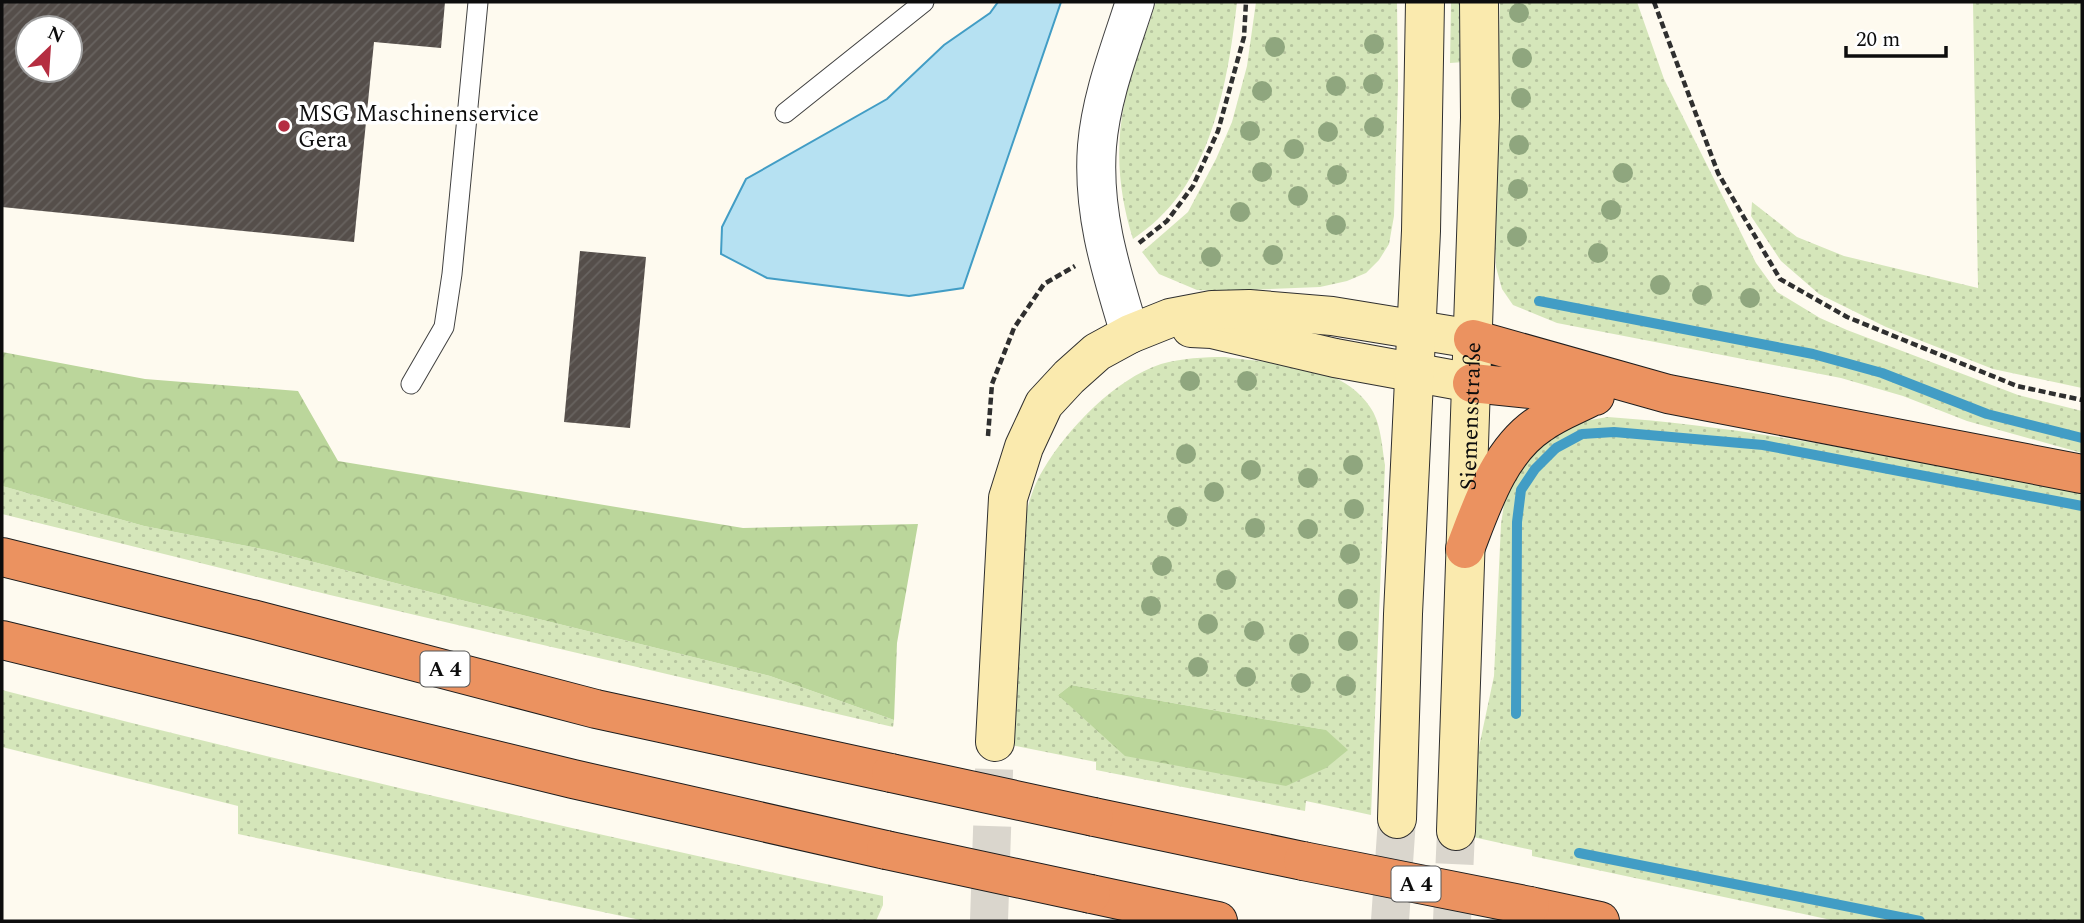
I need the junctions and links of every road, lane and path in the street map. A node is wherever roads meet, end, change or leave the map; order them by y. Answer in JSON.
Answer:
{"nodes":[{"id":1,"x":478,"y":2,"type":"edge"},
{"id":2,"x":923,"y":2,"type":"edge"},
{"id":3,"x":1135,"y":2,"type":"edge"},
{"id":4,"x":1246,"y":2,"type":"edge"},
{"id":5,"x":1425,"y":2,"type":"edge"},
{"id":6,"x":1479,"y":2,"type":"edge"},
{"id":7,"x":1654,"y":2,"type":"edge"},
{"id":8,"x":785,"y":113,"type":"dead end"},
{"id":9,"x":1106,"y":257,"type":"junction"},
{"id":10,"x":1417,"y":331,"type":"junction"},
{"id":11,"x":1130,"y":334,"type":"junction"},
{"id":12,"x":1473,"y":340,"type":"junction"},
{"id":13,"x":1413,"y":373,"type":"junction"},
{"id":14,"x":1472,"y":383,"type":"junction"},
{"id":15,"x":411,"y":384,"type":"dead end"},
{"id":16,"x":1668,"y":394,"type":"junction"},
{"id":17,"x":1594,"y":396,"type":"junction"},
{"id":18,"x":2082,"y":400,"type":"edge"},
{"id":19,"x":2082,"y":474,"type":"edge"},
{"id":20,"x":1465,"y":549,"type":"junction"},
{"id":21,"x":2,"y":557,"type":"edge"},
{"id":22,"x":2,"y":640,"type":"edge"},
{"id":23,"x":995,"y":742,"type":"tunnel mouth"},
{"id":24,"x":1397,"y":819,"type":"tunnel mouth"},
{"id":25,"x":1456,"y":831,"type":"tunnel mouth"},
{"id":26,"x":1218,"y":921,"type":"edge"},
{"id":27,"x":1600,"y":921,"type":"edge"}],
"edges":[{"from":1,"to":15,"type":"lane"},
{"from":2,"to":8,"type":"lane"},
{"from":3,"to":9,"type":"street"},
{"from":4,"to":9,"type":"path"},
{"from":5,"to":10,"type":"main road"},
{"from":6,"to":12,"type":"main road","name":"Siemensstraße"},
{"from":7,"to":18,"type":"path"},
{"from":9,"to":11,"type":"street"},
{"from":10,"to":11,"type":"main road"},
{"from":10,"to":12,"type":"main road"},
{"from":10,"to":13,"type":"main road"},
{"from":11,"to":13,"type":"main road"},
{"from":11,"to":23,"type":"main road"},
{"from":12,"to":14,"type":"main road","name":"Siemensstraße"},
{"from":12,"to":16,"type":"highway"},
{"from":13,"to":14,"type":"main road"},
{"from":13,"to":24,"type":"main road"},
{"from":14,"to":17,"type":"highway"},
{"from":14,"to":20,"type":"main road","name":"Siemensstraße"},
{"from":16,"to":17,"type":"highway"},
{"from":16,"to":19,"type":"highway"},
{"from":17,"to":20,"type":"highway"},
{"from":20,"to":25,"type":"main road","name":"Siemensstraße"},
{"from":21,"to":27,"type":"highway","number":"A 4","bridge":true},
{"from":22,"to":26,"type":"highway","bridge":true}]}
